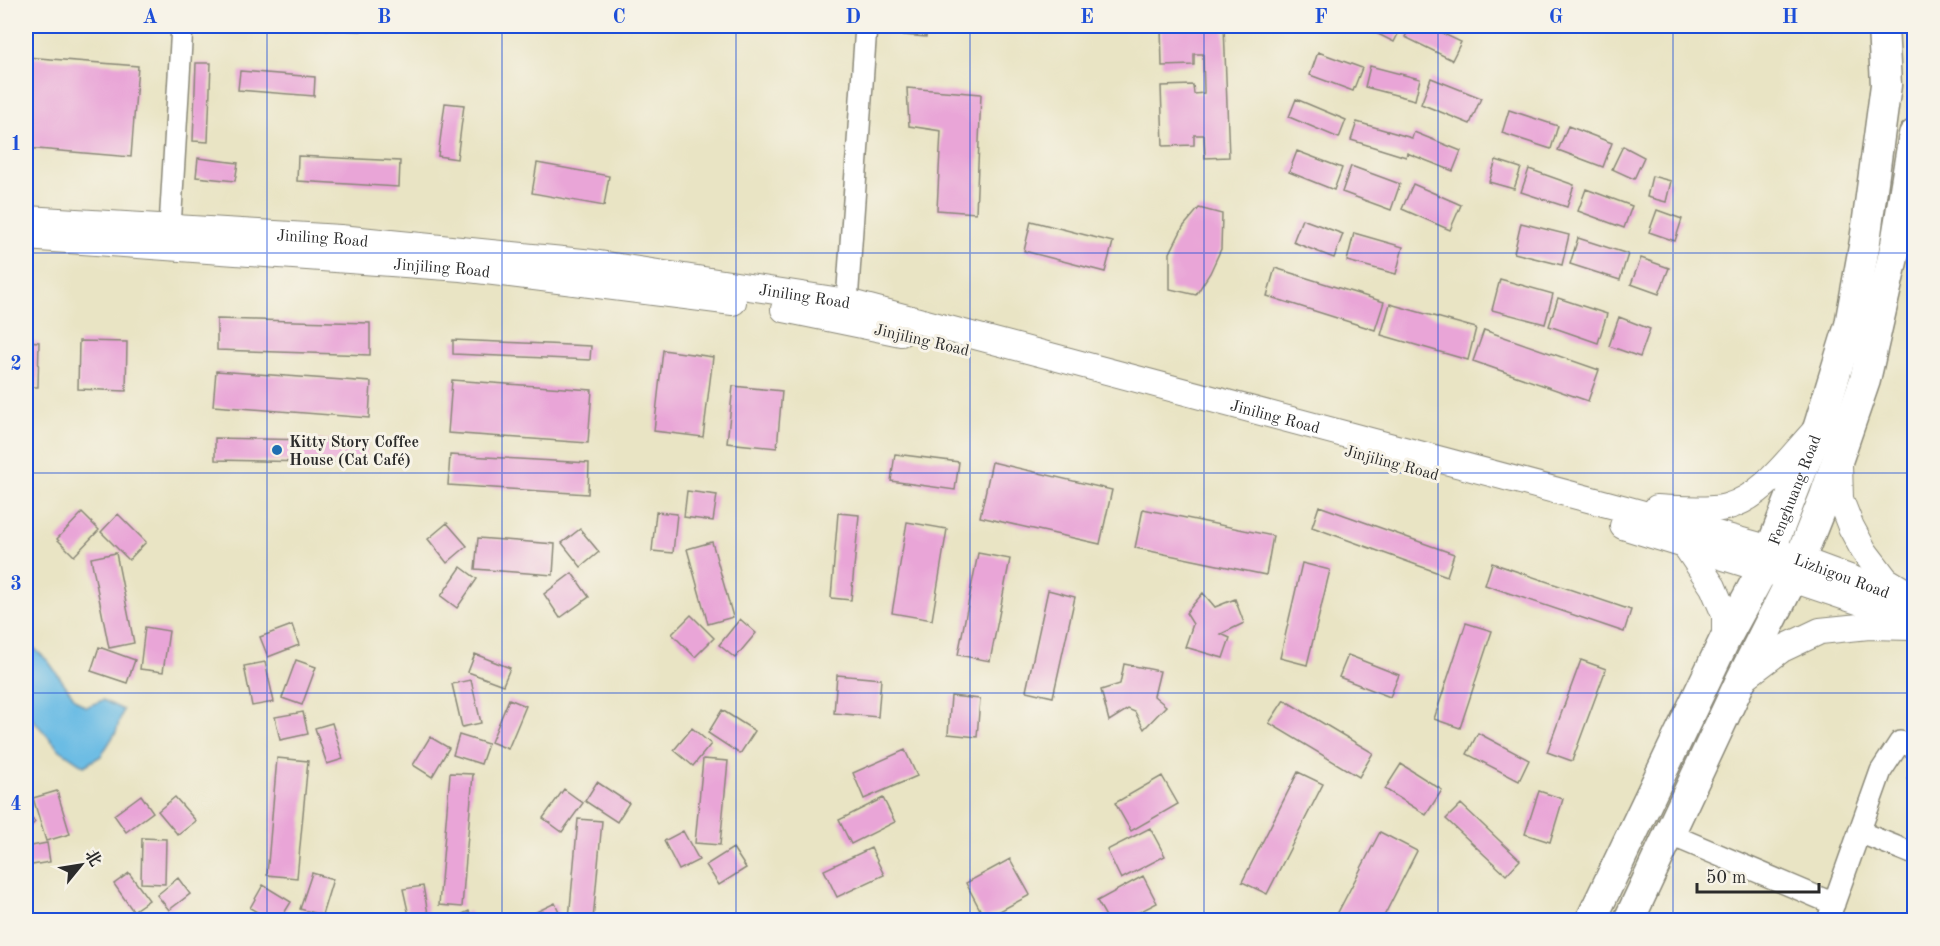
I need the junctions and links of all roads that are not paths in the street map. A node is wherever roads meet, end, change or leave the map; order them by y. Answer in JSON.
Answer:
{"nodes":[{"id":1,"x":182,"y":26,"type":"edge"},
{"id":2,"x":866,"y":26,"type":"edge"},
{"id":3,"x":1883,"y":26,"type":"edge"},
{"id":4,"x":1914,"y":135,"type":"edge"},
{"id":5,"x":26,"y":219,"type":"edge"},
{"id":6,"x":170,"y":228,"type":"junction"},
{"id":7,"x":26,"y":237,"type":"edge"},
{"id":8,"x":848,"y":302,"type":"junction"},
{"id":9,"x":1819,"y":426,"type":"junction"},
{"id":10,"x":1838,"y":457,"type":"junction"},
{"id":11,"x":1622,"y":508,"type":"junction"},
{"id":12,"x":1685,"y":545,"type":"junction"},
{"id":13,"x":1767,"y":559,"type":"junction"},
{"id":14,"x":1796,"y":570,"type":"junction"},
{"id":15,"x":1914,"y":597,"type":"edge"},
{"id":16,"x":1914,"y":602,"type":"edge"},
{"id":17,"x":1914,"y":620,"type":"edge"},
{"id":18,"x":1914,"y":627,"type":"edge"},
{"id":19,"x":1725,"y":639,"type":"junction"},
{"id":20,"x":1741,"y":680,"type":"junction"},
{"id":21,"x":1914,"y":747,"type":"edge"},
{"id":22,"x":1859,"y":832,"type":"junction"},
{"id":23,"x":1670,"y":834,"type":"junction"},
{"id":24,"x":1914,"y":854,"type":"edge"},
{"id":25,"x":1831,"y":912,"type":"edge"},
{"id":26,"x":1592,"y":921,"type":"edge"},
{"id":27,"x":1629,"y":921,"type":"edge"}],
"edges":[{"from":1,"to":6,"type":"street"},
{"from":2,"to":8,"type":"street"},
{"from":3,"to":9,"type":"highway","name":"Fenghuang Road"},
{"from":4,"to":10,"type":"highway","name":"Fenghuang Road"},
{"from":5,"to":6,"type":"main road","name":"Jiniling Road"},
{"from":6,"to":8,"type":"main road","name":"Jiniling Road"},
{"from":7,"to":12,"type":"main road","name":"Jinjiling Road"},
{"from":8,"to":11,"type":"main road","name":"Jiniling Road"},
{"from":9,"to":11,"type":"main road"},
{"from":9,"to":13,"type":"highway","name":"Fenghuang Road"},
{"from":10,"to":14,"type":"highway","name":"Fenghuang Road"},
{"from":10,"to":15,"type":"main road"},
{"from":11,"to":13,"type":"main road","name":"Jiniling Road"},
{"from":12,"to":13,"type":"main road","name":"Jinjiling Road"},
{"from":12,"to":19,"type":"main road"},
{"from":13,"to":14,"type":"main road","name":"Lizhigou Road"},
{"from":13,"to":19,"type":"highway","name":"Fenghuang Road"},
{"from":14,"to":16,"type":"main road","name":"Lizhigou Road"},
{"from":14,"to":17,"type":"main road","name":"Lizhigou Road"},
{"from":14,"to":20,"type":"highway","name":"Fenghuang Road"},
{"from":18,"to":20,"type":"main road"},
{"from":19,"to":26,"type":"highway","name":"Fenghuang Road"},
{"from":20,"to":23,"type":"highway","name":"Fenghuang Road"},
{"from":21,"to":22,"type":"street"},
{"from":22,"to":24,"type":"street"},
{"from":22,"to":25,"type":"street"},
{"from":23,"to":25,"type":"street"},
{"from":23,"to":27,"type":"highway","name":"Fenghuang Road"}]}
